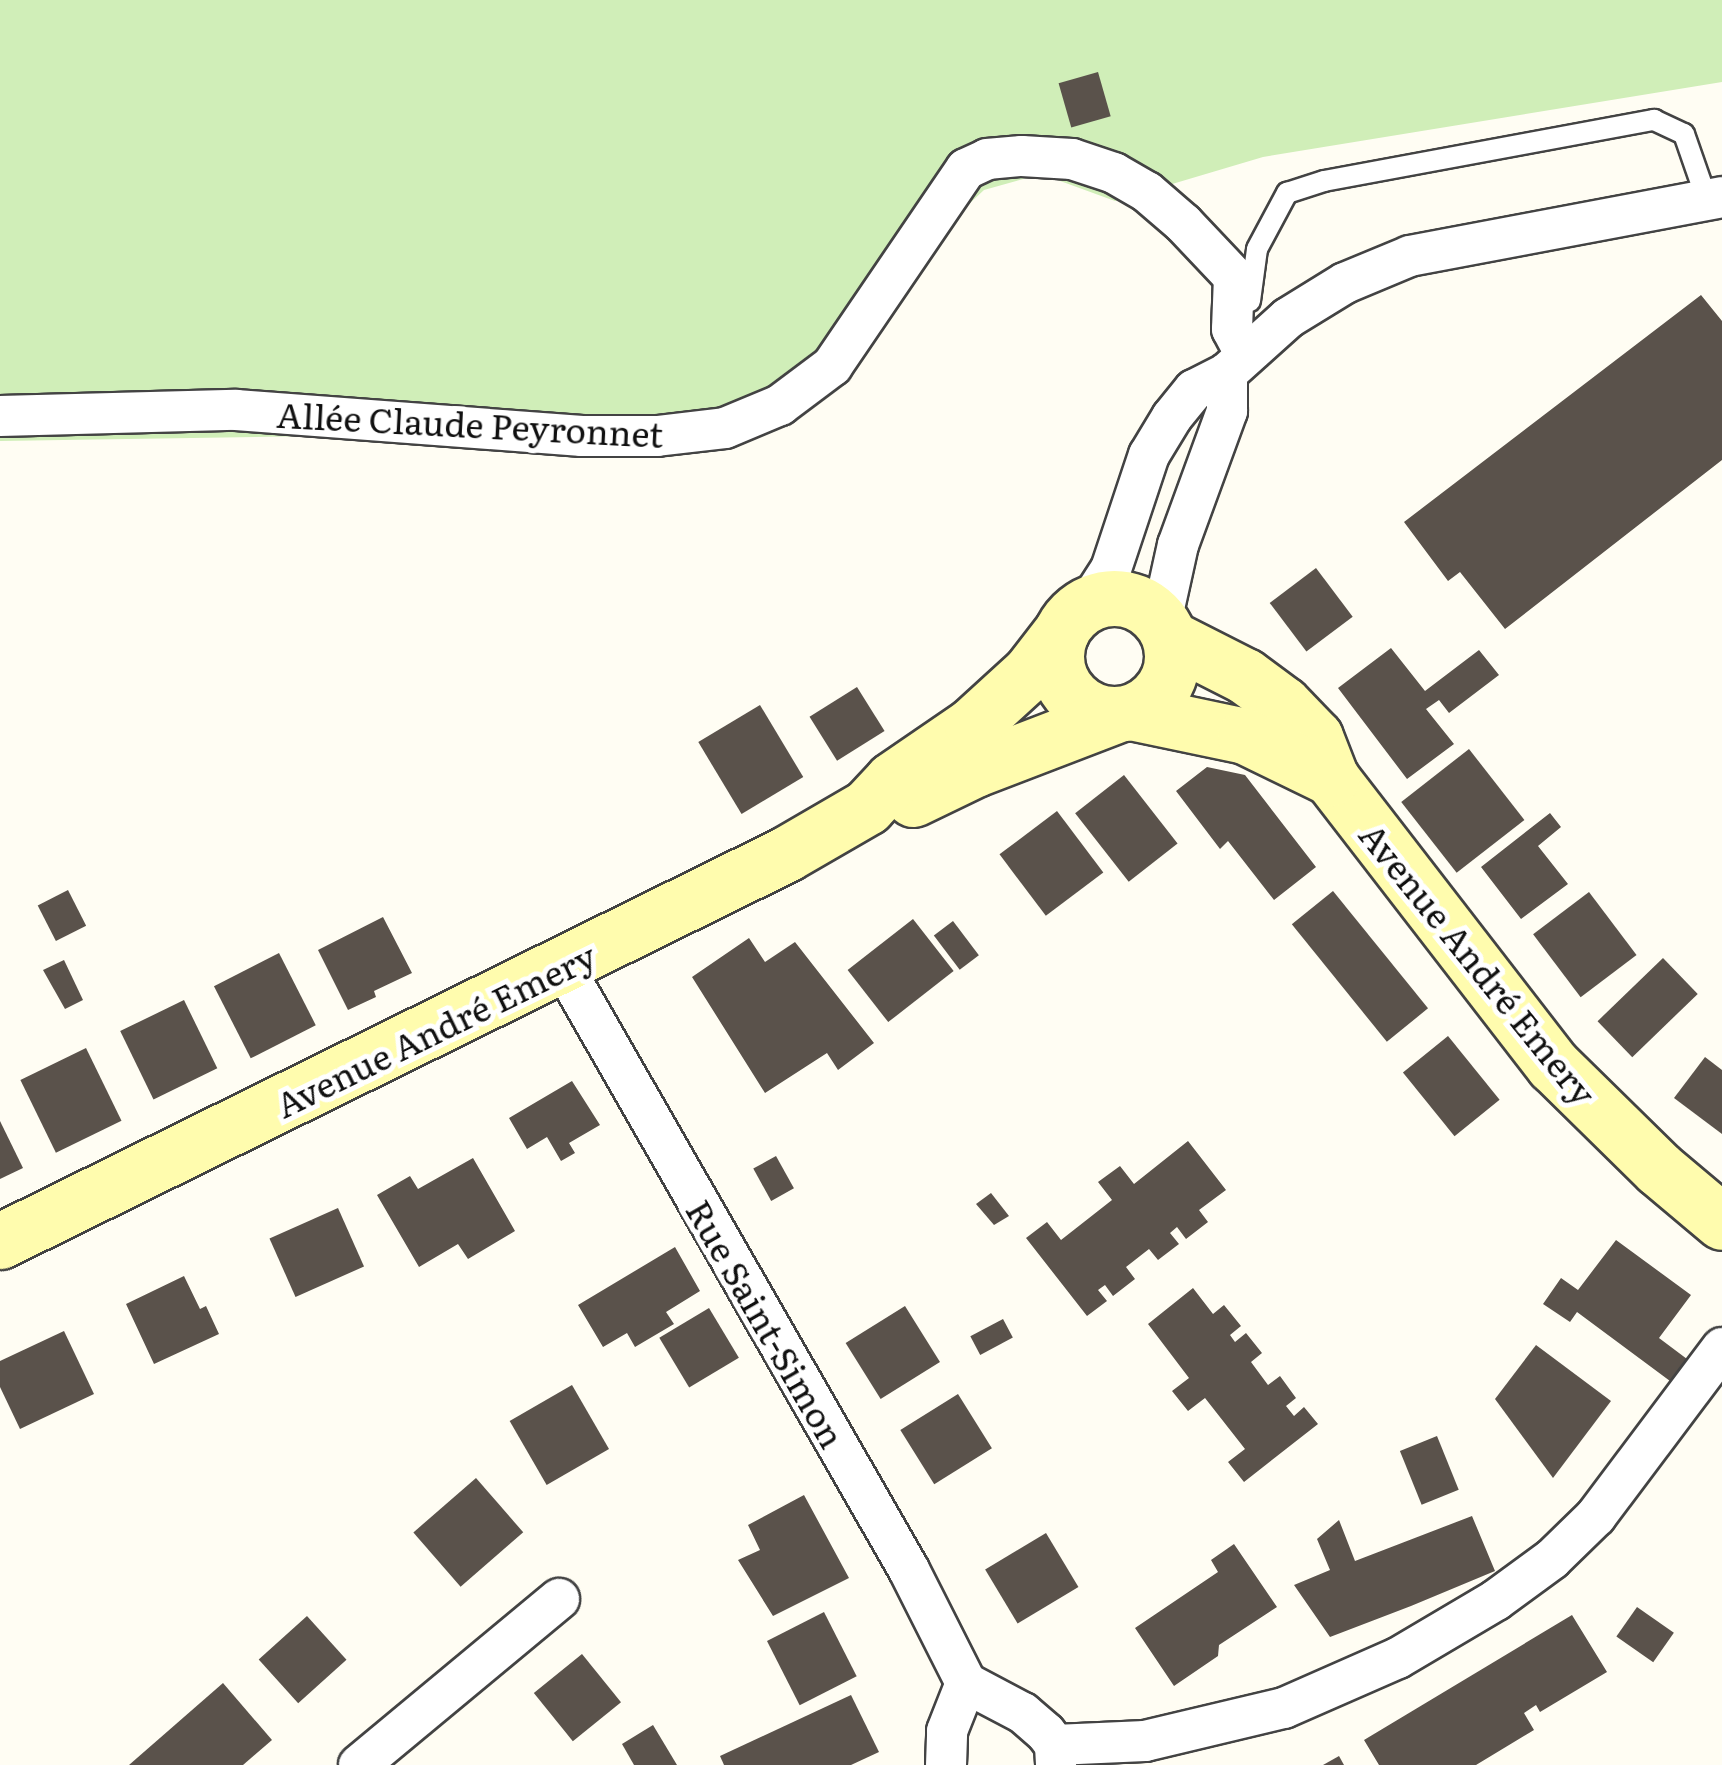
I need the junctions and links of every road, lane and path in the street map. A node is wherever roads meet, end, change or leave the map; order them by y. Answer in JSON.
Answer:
{"nodes":[{"id":1,"x":1714,"y":198,"type":"edge"},
{"id":2,"x":1236,"y":363,"type":"junction"},
{"id":3,"x":0,"y":416,"type":"edge"},
{"id":4,"x":1075,"y":618,"type":"junction"},
{"id":5,"x":1166,"y":630,"type":"junction"},
{"id":6,"x":1122,"y":714,"type":"junction"},
{"id":7,"x":1331,"y":778,"type":"junction"},
{"id":8,"x":866,"y":807,"type":"junction"},
{"id":9,"x":563,"y":966,"type":"junction"},
{"id":10,"x":1722,"y":1222,"type":"edge"},
{"id":11,"x":0,"y":1241,"type":"edge"},
{"id":12,"x":1722,"y":1348,"type":"edge"},
{"id":13,"x":559,"y":1600,"type":"dead end"},
{"id":14,"x":966,"y":1683,"type":"junction"},
{"id":15,"x":1056,"y":1755,"type":"edge"},
{"id":16,"x":359,"y":1765,"type":"edge"},
{"id":17,"x":946,"y":1765,"type":"edge"}],
"edges":[{"from":1,"to":2,"type":"street"},
{"from":1,"to":2,"type":"lane"},
{"from":2,"to":3,"type":"street","name":"Allée Claude Peyronnet"},
{"from":2,"to":4,"type":"street"},
{"from":2,"to":5,"type":"street","name":"Allée Claude Peyronnet"},
{"from":4,"to":5,"type":"street"},
{"from":4,"to":6,"type":"street"},
{"from":4,"to":8,"type":"street","name":"Avenue André Emery"},
{"from":5,"to":6,"type":"street"},
{"from":5,"to":7,"type":"street","name":"Avenue André Emery"},
{"from":6,"to":7,"type":"street","name":"Avenue André Emery"},
{"from":6,"to":8,"type":"street","name":"Avenue André Emery"},
{"from":7,"to":10,"type":"street","name":"Avenue André Emery"},
{"from":8,"to":9,"type":"street","name":"Avenue André Emery"},
{"from":9,"to":11,"type":"street","name":"Avenue André Emery"},
{"from":9,"to":14,"type":"street","name":"Rue Saint-Simon"},
{"from":12,"to":15,"type":"street"},
{"from":13,"to":16,"type":"street"},
{"from":14,"to":15,"type":"street"},
{"from":14,"to":17,"type":"street"}]}
